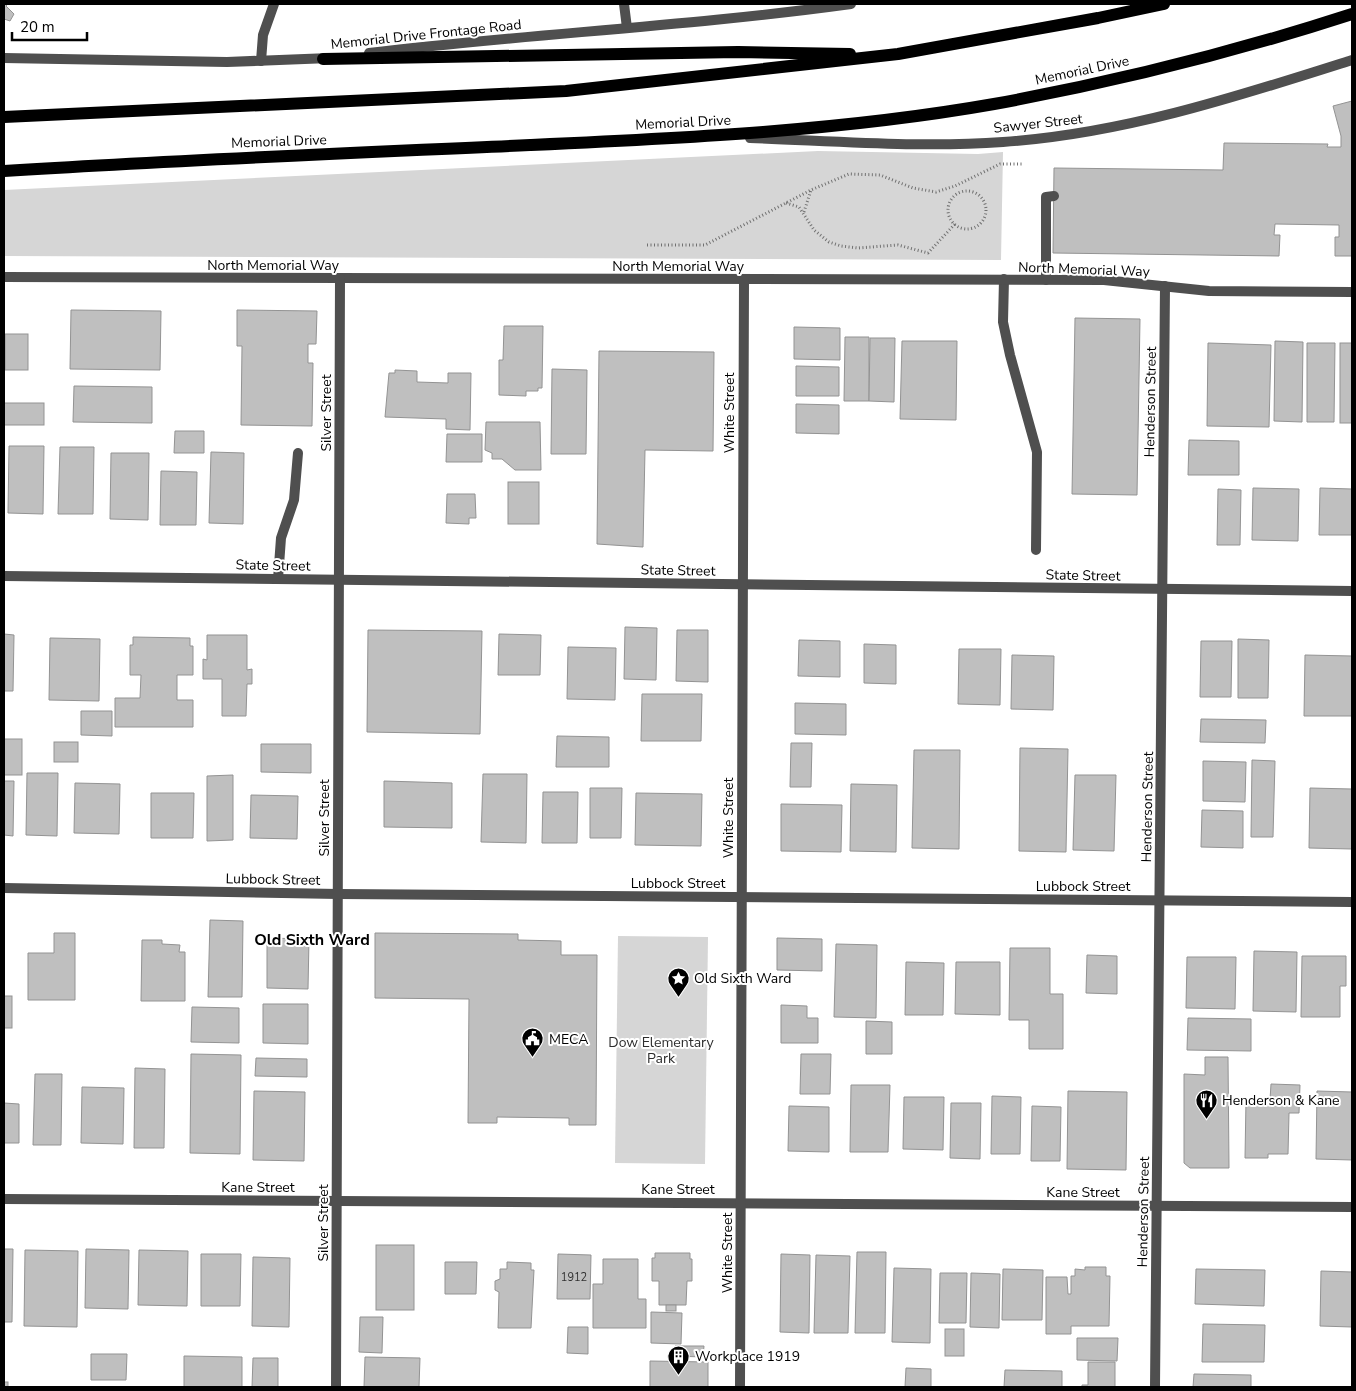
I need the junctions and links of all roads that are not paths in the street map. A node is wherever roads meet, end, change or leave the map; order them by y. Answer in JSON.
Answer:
{"nodes":[{"id":1,"x":274,"y":4,"type":"edge"},
{"id":2,"x":624,"y":4,"type":"edge"},
{"id":3,"x":850,"y":4,"type":"edge"},
{"id":4,"x":1164,"y":4,"type":"edge"},
{"id":5,"x":1352,"y":14,"type":"edge"},
{"id":6,"x":626,"y":28,"type":"junction"},
{"id":7,"x":898,"y":54,"type":"junction"},
{"id":8,"x":4,"y":58,"type":"edge"},
{"id":9,"x":323,"y":59,"type":"junction"},
{"id":10,"x":1352,"y":60,"type":"edge"},
{"id":11,"x":261,"y":61,"type":"junction"},
{"id":12,"x":4,"y":117,"type":"edge"},
{"id":13,"x":716,"y":136,"type":"junction"},
{"id":14,"x":4,"y":171,"type":"edge"},
{"id":15,"x":1054,"y":196,"type":"dead end"},
{"id":16,"x":4,"y":278,"type":"edge"},
{"id":17,"x":340,"y":278,"type":"junction"},
{"id":18,"x":1004,"y":279,"type":"junction"},
{"id":19,"x":744,"y":280,"type":"junction"},
{"id":20,"x":1046,"y":280,"type":"junction"},
{"id":21,"x":1165,"y":286,"type":"junction"},
{"id":22,"x":1352,"y":292,"type":"edge"},
{"id":23,"x":298,"y":453,"type":"dead end"},
{"id":24,"x":1036,"y":550,"type":"dead end"},
{"id":25,"x":4,"y":576,"type":"edge"},
{"id":26,"x":278,"y":579,"type":"junction"},
{"id":27,"x":339,"y":580,"type":"junction"},
{"id":28,"x":742,"y":584,"type":"junction"},
{"id":29,"x":1162,"y":589,"type":"junction"},
{"id":30,"x":1352,"y":591,"type":"edge"},
{"id":31,"x":4,"y":888,"type":"edge"},
{"id":32,"x":338,"y":894,"type":"junction"},
{"id":33,"x":742,"y":897,"type":"junction"},
{"id":34,"x":1160,"y":900,"type":"junction"},
{"id":35,"x":1352,"y":902,"type":"edge"},
{"id":36,"x":4,"y":1199,"type":"edge"},
{"id":37,"x":336,"y":1201,"type":"junction"},
{"id":38,"x":740,"y":1203,"type":"junction"},
{"id":39,"x":1156,"y":1206,"type":"junction"},
{"id":40,"x":1352,"y":1207,"type":"edge"},
{"id":41,"x":336,"y":1387,"type":"edge"},
{"id":42,"x":740,"y":1387,"type":"edge"},
{"id":43,"x":1155,"y":1387,"type":"edge"}],
"edges":[{"from":1,"to":11,"type":"street"},
{"from":2,"to":6,"type":"street"},
{"from":3,"to":6,"type":"street","name":"Memorial Drive Frontage Road"},
{"from":4,"to":7,"type":"main road"},
{"from":5,"to":13,"type":"main road","name":"Memorial Drive"},
{"from":6,"to":9,"type":"street","name":"Memorial Drive Frontage Road"},
{"from":7,"to":9,"type":"main road"},
{"from":7,"to":12,"type":"main road"},
{"from":8,"to":11,"type":"street","name":"Memorial Drive Frontage Road"},
{"from":9,"to":11,"type":"street","name":"Memorial Drive Frontage Road"},
{"from":10,"to":13,"type":"street","name":"Sawyer Street"},
{"from":13,"to":14,"type":"main road","name":"Memorial Drive"},
{"from":15,"to":20,"type":"street"},
{"from":16,"to":17,"type":"street","name":"North Memorial Way"},
{"from":17,"to":19,"type":"street","name":"North Memorial Way"},
{"from":17,"to":27,"type":"street","name":"Silver Street"},
{"from":18,"to":19,"type":"street","name":"North Memorial Way"},
{"from":18,"to":20,"type":"street","name":"North Memorial Way"},
{"from":18,"to":24,"type":"street"},
{"from":19,"to":28,"type":"street","name":"White Street"},
{"from":20,"to":21,"type":"street","name":"North Memorial Way"},
{"from":21,"to":22,"type":"street","name":"North Memorial Way"},
{"from":21,"to":29,"type":"street","name":"Henderson Street"},
{"from":23,"to":26,"type":"street"},
{"from":25,"to":26,"type":"street","name":"State Street"},
{"from":26,"to":27,"type":"street","name":"State Street"},
{"from":27,"to":28,"type":"street","name":"State Street"},
{"from":27,"to":32,"type":"street","name":"Silver Street"},
{"from":28,"to":29,"type":"street","name":"State Street"},
{"from":28,"to":33,"type":"street","name":"White Street"},
{"from":29,"to":30,"type":"street","name":"State Street"},
{"from":29,"to":34,"type":"street","name":"Henderson Street"},
{"from":31,"to":32,"type":"street","name":"Lubbock Street"},
{"from":32,"to":33,"type":"street","name":"Lubbock Street"},
{"from":32,"to":37,"type":"street","name":"Silver Street"},
{"from":33,"to":34,"type":"street","name":"Lubbock Street"},
{"from":33,"to":38,"type":"street","name":"White Street"},
{"from":34,"to":35,"type":"street","name":"Lubbock Street"},
{"from":34,"to":39,"type":"street","name":"Henderson Street"},
{"from":36,"to":37,"type":"street","name":"Kane Street"},
{"from":37,"to":38,"type":"street","name":"Kane Street"},
{"from":37,"to":41,"type":"street","name":"Silver Street"},
{"from":38,"to":39,"type":"street","name":"Kane Street"},
{"from":38,"to":42,"type":"street","name":"White Street"},
{"from":39,"to":40,"type":"street","name":"Kane Street"},
{"from":39,"to":43,"type":"street","name":"Henderson Street"}]}
